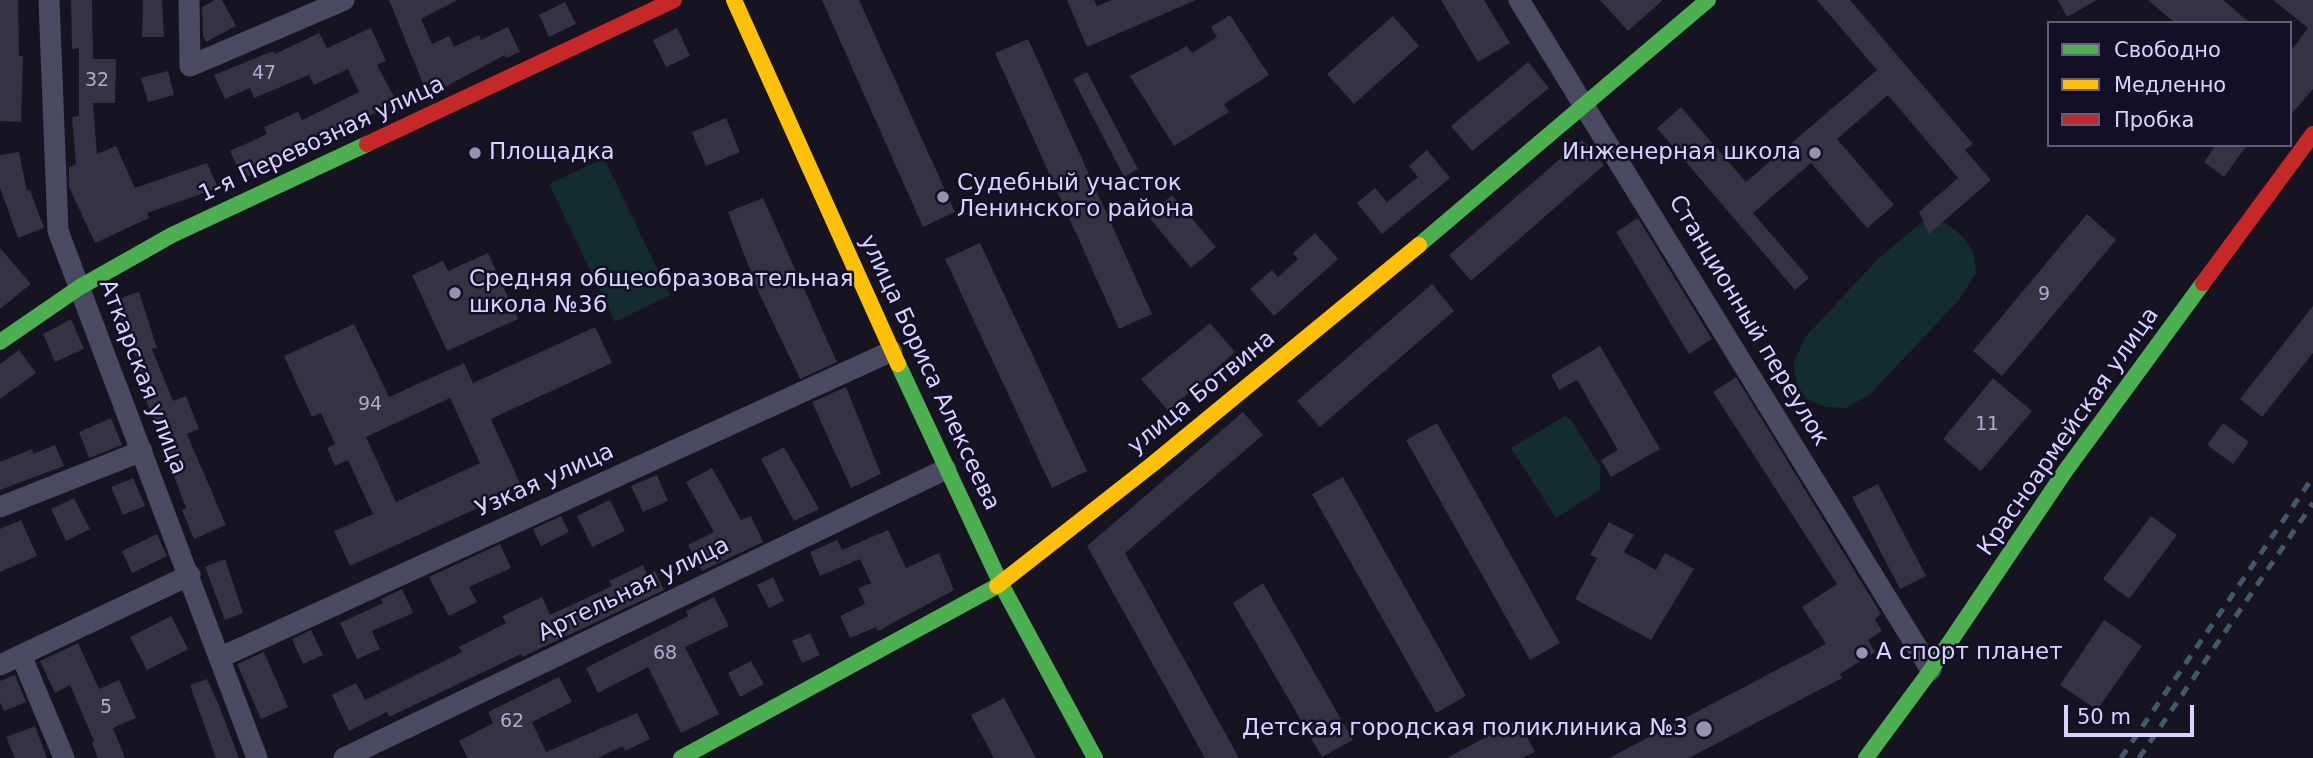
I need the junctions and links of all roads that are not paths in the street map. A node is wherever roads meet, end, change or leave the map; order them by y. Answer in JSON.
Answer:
{"nodes":[{"id":1,"x":49,"y":0,"type":"edge"},
{"id":2,"x":189,"y":0,"type":"edge"},
{"id":3,"x":344,"y":0,"type":"edge"},
{"id":4,"x":674,"y":0,"type":"edge"},
{"id":5,"x":734,"y":0,"type":"edge"},
{"id":6,"x":1519,"y":0,"type":"edge"},
{"id":7,"x":1708,"y":0,"type":"edge"},
{"id":8,"x":1584,"y":105,"type":"junction"},
{"id":9,"x":2313,"y":134,"type":"edge"},
{"id":10,"x":80,"y":287,"type":"junction"},
{"id":11,"x":0,"y":342,"type":"edge"},
{"id":12,"x":892,"y":351,"type":"junction"},
{"id":13,"x":142,"y":451,"type":"junction"},
{"id":14,"x":946,"y":469,"type":"junction"},
{"id":15,"x":0,"y":507,"type":"edge"},
{"id":16,"x":190,"y":575,"type":"junction"},
{"id":17,"x":1001,"y":584,"type":"junction"},
{"id":18,"x":21,"y":655,"type":"junction"},
{"id":19,"x":219,"y":658,"type":"junction"},
{"id":20,"x":0,"y":665,"type":"edge"},
{"id":21,"x":1931,"y":670,"type":"junction"},
{"id":22,"x":64,"y":758,"type":"edge"},
{"id":23,"x":257,"y":758,"type":"edge"},
{"id":24,"x":344,"y":758,"type":"edge"},
{"id":25,"x":681,"y":758,"type":"edge"},
{"id":26,"x":1095,"y":758,"type":"edge"},
{"id":27,"x":1866,"y":758,"type":"edge"}],
"edges":[{"from":1,"to":10,"type":"street","name":"Аткарская улица"},
{"from":2,"to":3,"type":"street"},
{"from":4,"to":10,"type":"street","name":"1-я Перевозная улица"},
{"from":5,"to":12,"type":"street","name":"улица Бориса Алексеева"},
{"from":6,"to":8,"type":"street","name":"Станционный переулок"},
{"from":7,"to":8,"type":"street","name":"улица Ботвина"},
{"from":8,"to":17,"type":"street","name":"улица Ботвина"},
{"from":8,"to":21,"type":"street","name":"Станционный переулок"},
{"from":9,"to":21,"type":"street","name":"Красноармейская улица"},
{"from":10,"to":11,"type":"street","name":"1-я Перевозная улица"},
{"from":10,"to":13,"type":"street","name":"Аткарская улица"},
{"from":12,"to":14,"type":"street","name":"улица Бориса Алексеева"},
{"from":12,"to":19,"type":"street","name":"Узкая улица"},
{"from":13,"to":15,"type":"street"},
{"from":13,"to":16,"type":"street","name":"Аткарская улица"},
{"from":14,"to":17,"type":"street","name":"улица Бориса Алексеева"},
{"from":14,"to":24,"type":"street","name":"Артельная улица"},
{"from":16,"to":18,"type":"street"},
{"from":16,"to":19,"type":"street","name":"Аткарская улица"},
{"from":17,"to":25,"type":"street","name":"улица Ботвина"},
{"from":17,"to":26,"type":"street","name":"улица Бориса Алексеева"},
{"from":18,"to":20,"type":"street"},
{"from":18,"to":22,"type":"street"},
{"from":19,"to":23,"type":"street","name":"Аткарская улица"},
{"from":21,"to":27,"type":"street","name":"Красноармейская улица"}]}
